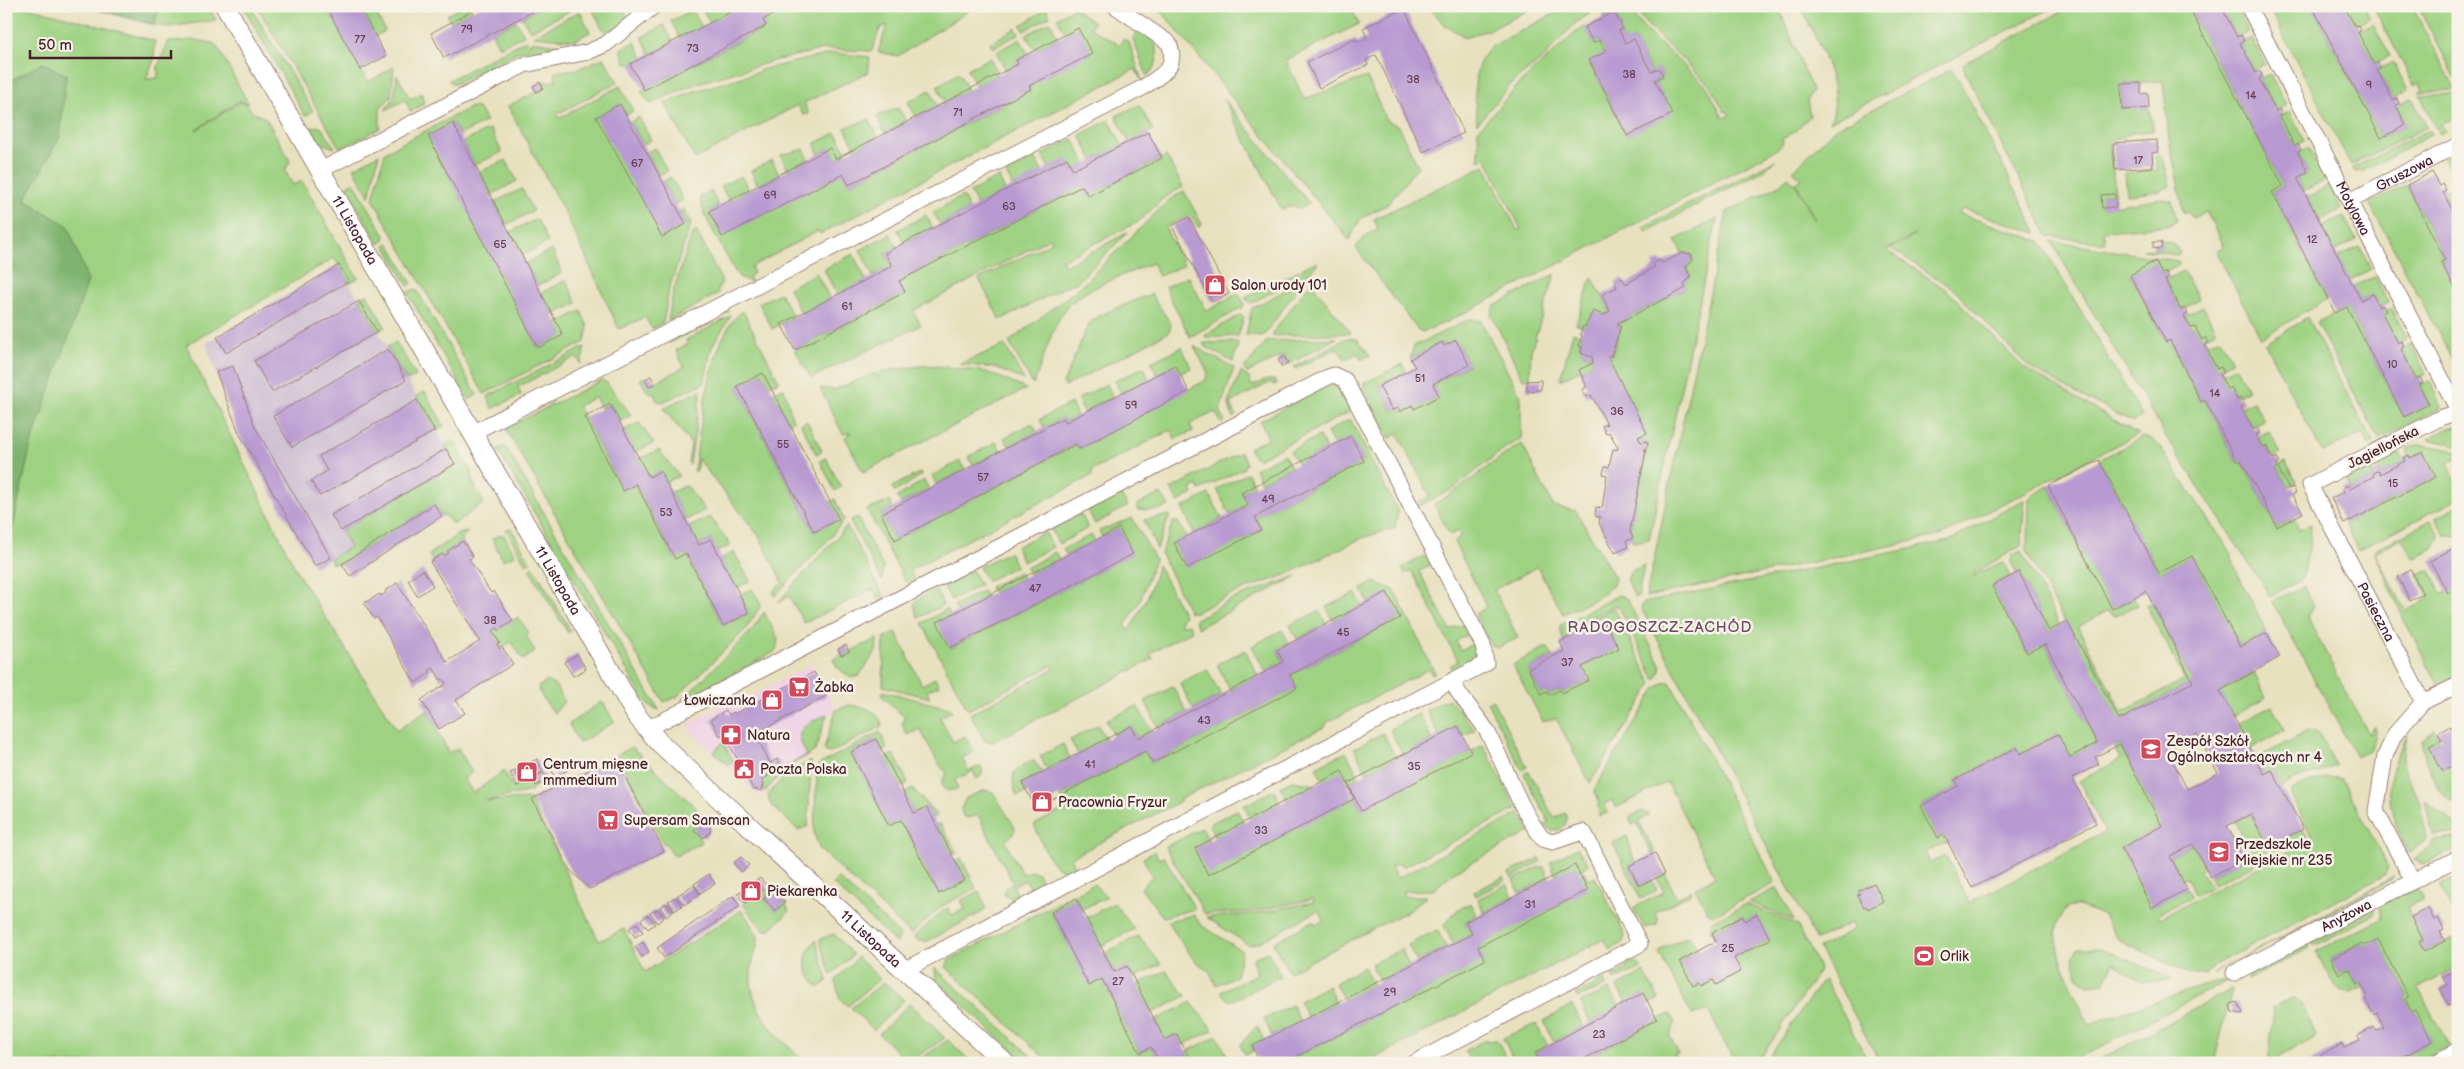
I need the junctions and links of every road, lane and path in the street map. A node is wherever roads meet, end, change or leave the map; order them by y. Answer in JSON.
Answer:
{"nodes":[{"id":1,"x":225,"y":6,"type":"edge"},
{"id":2,"x":654,"y":6,"type":"edge"},
{"id":3,"x":1115,"y":6,"type":"edge"},
{"id":4,"x":2248,"y":6,"type":"edge"},
{"id":5,"x":2458,"y":145,"type":"edge"},
{"id":6,"x":319,"y":170,"type":"junction"},
{"id":7,"x":2350,"y":201,"type":"junction"},
{"id":8,"x":2458,"y":411,"type":"edge"},
{"id":9,"x":472,"y":433,"type":"junction"},
{"id":10,"x":2310,"y":485,"type":"joint"},
{"id":11,"x":1452,"y":682,"type":"junction"},
{"id":12,"x":2458,"y":685,"type":"edge"},
{"id":13,"x":2423,"y":702,"type":"junction"},
{"id":14,"x":647,"y":729,"type":"junction"},
{"id":15,"x":2458,"y":858,"type":"edge"},
{"id":16,"x":2413,"y":881,"type":"junction"},
{"id":17,"x":904,"y":970,"type":"junction"},
{"id":18,"x":2234,"y":972,"type":"dead end"},
{"id":19,"x":2458,"y":1050,"type":"edge"},
{"id":20,"x":1005,"y":1063,"type":"edge"},
{"id":21,"x":1414,"y":1063,"type":"edge"},
{"id":22,"x":2435,"y":1063,"type":"edge"}],
"edges":[{"from":1,"to":6,"type":"street","name":"11 Listopada"},
{"from":2,"to":6,"type":"street"},
{"from":3,"to":9,"type":"street"},
{"from":4,"to":7,"type":"street","name":"Motylowa"},
{"from":5,"to":7,"type":"street","name":"Gruszowa"},
{"from":6,"to":9,"type":"street","name":"11 Listopada"},
{"from":7,"to":8,"type":"street","name":"Motylowa"},
{"from":8,"to":10,"type":"street","name":"Jagiellońska"},
{"from":9,"to":14,"type":"street","name":"11 Listopada"},
{"from":10,"to":13,"type":"street","name":"Pasieczna"},
{"from":11,"to":14,"type":"street"},
{"from":11,"to":17,"type":"street"},
{"from":11,"to":21,"type":"street"},
{"from":12,"to":13,"type":"street"},
{"from":13,"to":16,"type":"street"},
{"from":14,"to":17,"type":"street","name":"11 Listopada"},
{"from":15,"to":16,"type":"street","name":"Anyżowa"},
{"from":16,"to":18,"type":"street","name":"Anyżowa"},
{"from":17,"to":20,"type":"street","name":"11 Listopada"},
{"from":19,"to":22,"type":"street"}]}
